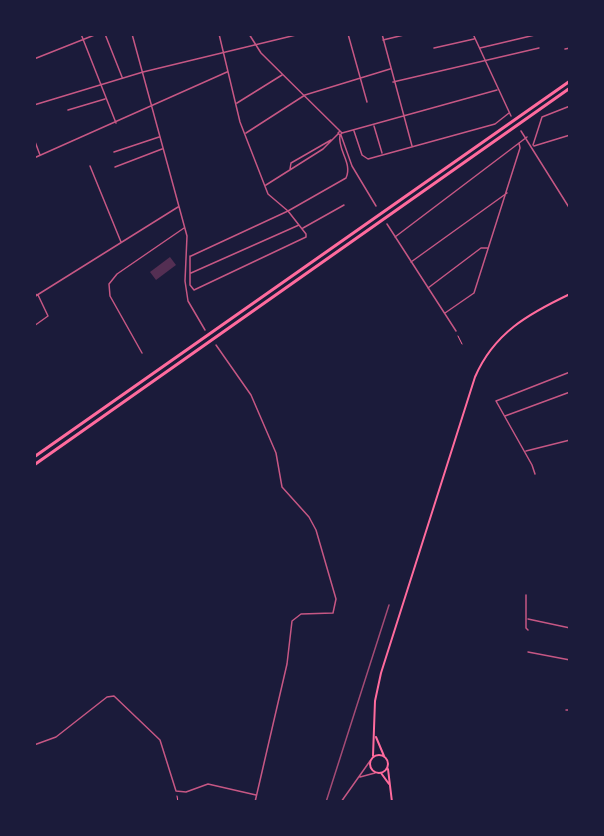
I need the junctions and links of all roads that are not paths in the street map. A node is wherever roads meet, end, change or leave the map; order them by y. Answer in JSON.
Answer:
{"nodes":[{"id":1,"x":81,"y":34,"type":"edge"},
{"id":2,"x":97,"y":34,"type":"edge"},
{"id":3,"x":105,"y":34,"type":"edge"},
{"id":4,"x":132,"y":34,"type":"edge"},
{"id":5,"x":219,"y":34,"type":"edge"},
{"id":6,"x":249,"y":34,"type":"edge"},
{"id":7,"x":300,"y":34,"type":"edge"},
{"id":8,"x":348,"y":34,"type":"edge"},
{"id":9,"x":382,"y":34,"type":"edge"},
{"id":10,"x":408,"y":34,"type":"edge"},
{"id":11,"x":474,"y":34,"type":"edge"},
{"id":12,"x":539,"y":34,"type":"edge"},
{"id":13,"x":295,"y":35,"type":"edge"},
{"id":14,"x":475,"y":39,"type":"junction"},
{"id":15,"x":83,"y":40,"type":"junction"},
{"id":16,"x":383,"y":40,"type":"junction"},
{"id":17,"x":255,"y":45,"type":"junction"},
{"id":18,"x":434,"y":48,"type":"dead end"},
{"id":19,"x":479,"y":48,"type":"junction"},
{"id":20,"x":539,"y":48,"type":"dead end"},
{"id":21,"x":570,"y":48,"type":"edge"},
{"id":22,"x":565,"y":49,"type":"dead end"},
{"id":23,"x":224,"y":52,"type":"junction"},
{"id":24,"x":34,"y":59,"type":"edge"},
{"id":25,"x":484,"y":61,"type":"junction"},
{"id":26,"x":390,"y":69,"type":"junction"},
{"id":27,"x":143,"y":72,"type":"junction"},
{"id":28,"x":228,"y":72,"type":"junction"},
{"id":29,"x":282,"y":74,"type":"junction"},
{"id":30,"x":123,"y":78,"type":"junction"},
{"id":31,"x":360,"y":78,"type":"junction"},
{"id":32,"x":570,"y":81,"type":"edge"},
{"id":33,"x":393,"y":82,"type":"junction"},
{"id":34,"x":101,"y":85,"type":"junction"},
{"id":35,"x":570,"y":88,"type":"edge"},
{"id":36,"x":497,"y":90,"type":"junction"},
{"id":37,"x":305,"y":95,"type":"junction"},
{"id":38,"x":106,"y":99,"type":"junction"},
{"id":39,"x":367,"y":102,"type":"dead end"},
{"id":40,"x":236,"y":103,"type":"junction"},
{"id":41,"x":34,"y":105,"type":"edge"},
{"id":42,"x":570,"y":106,"type":"edge"},
{"id":43,"x":153,"y":107,"type":"junction"},
{"id":44,"x":68,"y":110,"type":"dead end"},
{"id":45,"x":509,"y":113,"type":"junction"},
{"id":46,"x":511,"y":116,"type":"dead end"},
{"id":47,"x":403,"y":117,"type":"junction"},
{"id":48,"x":116,"y":124,"type":"junction"},
{"id":49,"x":374,"y":126,"type":"junction"},
{"id":50,"x":354,"y":131,"type":"junction"},
{"id":51,"x":521,"y":131,"type":"dead end"},
{"id":52,"x":246,"y":133,"type":"junction"},
{"id":53,"x":340,"y":134,"type":"junction"},
{"id":54,"x":570,"y":135,"type":"edge"},
{"id":55,"x":160,"y":136,"type":"junction"},
{"id":56,"x":527,"y":137,"type":"junction"},
{"id":57,"x":34,"y":139,"type":"edge"},
{"id":58,"x":333,"y":140,"type":"junction"},
{"id":59,"x":519,"y":143,"type":"junction"},
{"id":60,"x":412,"y":146,"type":"junction"},
{"id":61,"x":533,"y":146,"type":"junction"},
{"id":62,"x":163,"y":149,"type":"junction"},
{"id":63,"x":114,"y":152,"type":"dead end"},
{"id":64,"x":382,"y":154,"type":"junction"},
{"id":65,"x":40,"y":156,"type":"junction"},
{"id":66,"x":34,"y":158,"type":"edge"},
{"id":67,"x":90,"y":165,"type":"dead end"},
{"id":68,"x":115,"y":167,"type":"dead end"},
{"id":69,"x":290,"y":169,"type":"junction"},
{"id":70,"x":265,"y":186,"type":"junction"},
{"id":71,"x":507,"y":192,"type":"junction"},
{"id":72,"x":344,"y":205,"type":"dead end"},
{"id":73,"x":376,"y":206,"type":"dead end"},
{"id":74,"x":179,"y":207,"type":"junction"},
{"id":75,"x":570,"y":208,"type":"edge"},
{"id":76,"x":288,"y":211,"type":"junction"},
{"id":77,"x":387,"y":224,"type":"dead end"},
{"id":78,"x":299,"y":225,"type":"junction"},
{"id":79,"x":185,"y":227,"type":"junction"},
{"id":80,"x":302,"y":228,"type":"junction"},
{"id":81,"x":395,"y":237,"type":"junction"},
{"id":82,"x":121,"y":243,"type":"junction"},
{"id":83,"x":489,"y":248,"type":"junction"},
{"id":84,"x":189,"y":256,"type":"junction"},
{"id":85,"x":411,"y":262,"type":"junction"},
{"id":86,"x":190,"y":274,"type":"junction"},
{"id":87,"x":428,"y":288,"type":"junction"},
{"id":88,"x":570,"y":294,"type":"edge"},
{"id":89,"x":36,"y":295,"type":"edge"},
{"id":90,"x":445,"y":313,"type":"junction"},
{"id":91,"x":34,"y":326,"type":"edge"},
{"id":92,"x":205,"y":330,"type":"dead end"},
{"id":93,"x":456,"y":332,"type":"road end"},
{"id":94,"x":216,"y":345,"type":"dead end"},
{"id":95,"x":142,"y":353,"type":"dead end"},
{"id":96,"x":570,"y":372,"type":"edge"},
{"id":97,"x":570,"y":392,"type":"edge"},
{"id":98,"x":504,"y":417,"type":"junction"},
{"id":99,"x":570,"y":440,"type":"edge"},
{"id":100,"x":525,"y":452,"type":"junction"},
{"id":101,"x":34,"y":457,"type":"edge"},
{"id":102,"x":34,"y":465,"type":"edge"},
{"id":103,"x":535,"y":474,"type":"dead end"},
{"id":104,"x":526,"y":595,"type":"dead end"},
{"id":105,"x":528,"y":619,"type":"junction"},
{"id":106,"x":570,"y":628,"type":"edge"},
{"id":107,"x":528,"y":630,"type":"dead end"},
{"id":108,"x":528,"y":652,"type":"dead end"},
{"id":109,"x":570,"y":660,"type":"edge"},
{"id":110,"x":566,"y":710,"type":"dead end"},
{"id":111,"x":570,"y":710,"type":"edge"},
{"id":112,"x":375,"y":734,"type":"junction"},
{"id":113,"x":34,"y":745,"type":"edge"},
{"id":114,"x":374,"y":756,"type":"junction"},
{"id":115,"x":386,"y":758,"type":"junction"},
{"id":116,"x":370,"y":761,"type":"junction"},
{"id":117,"x":388,"y":767,"type":"junction"},
{"id":118,"x":375,"y":773,"type":"junction"},
{"id":119,"x":381,"y":773,"type":"junction"},
{"id":120,"x":359,"y":778,"type":"junction"},
{"id":121,"x":389,"y":784,"type":"junction"},
{"id":122,"x":256,"y":795,"type":"junction"},
{"id":123,"x":255,"y":801,"type":"edge"},
{"id":124,"x":340,"y":801,"type":"edge"},
{"id":125,"x":392,"y":801,"type":"edge"}],
"edges":[{"from":1,"to":15,"type":"street"},
{"from":2,"to":15,"type":"street"},
{"from":3,"to":30,"type":"street"},
{"from":4,"to":27,"type":"street"},
{"from":5,"to":23,"type":"street"},
{"from":6,"to":17,"type":"street"},
{"from":7,"to":13,"type":"street"},
{"from":8,"to":31,"type":"street"},
{"from":9,"to":16,"type":"street"},
{"from":10,"to":16,"type":"street"},
{"from":11,"to":14,"type":"street"},
{"from":12,"to":19,"type":"street"},
{"from":13,"to":17,"type":"street"},
{"from":14,"to":18,"type":"street"},
{"from":14,"to":19,"type":"street"},
{"from":15,"to":24,"type":"street"},
{"from":15,"to":34,"type":"street"},
{"from":16,"to":26,"type":"street"},
{"from":17,"to":23,"type":"street"},
{"from":17,"to":29,"type":"street"},
{"from":19,"to":25,"type":"street"},
{"from":20,"to":25,"type":"street"},
{"from":21,"to":22,"type":"street"},
{"from":23,"to":27,"type":"street"},
{"from":23,"to":28,"type":"street"},
{"from":25,"to":33,"type":"street"},
{"from":25,"to":36,"type":"street"},
{"from":26,"to":31,"type":"street"},
{"from":26,"to":33,"type":"street"},
{"from":27,"to":30,"type":"street"},
{"from":27,"to":43,"type":"street"},
{"from":28,"to":40,"type":"street"},
{"from":28,"to":43,"type":"street"},
{"from":29,"to":37,"type":"street"},
{"from":29,"to":40,"type":"street"},
{"from":30,"to":34,"type":"street"},
{"from":31,"to":37,"type":"street"},
{"from":31,"to":39,"type":"street"},
{"from":32,"to":101,"type":"highway"},
{"from":33,"to":47,"type":"street"},
{"from":34,"to":38,"type":"street"},
{"from":34,"to":41,"type":"street"},
{"from":35,"to":102,"type":"highway"},
{"from":36,"to":45,"type":"street"},
{"from":36,"to":47,"type":"street"},
{"from":37,"to":52,"type":"street"},
{"from":37,"to":53,"type":"street"},
{"from":38,"to":44,"type":"street"},
{"from":38,"to":48,"type":"street"},
{"from":40,"to":52,"type":"street"},
{"from":42,"to":61,"type":"street"},
{"from":43,"to":48,"type":"street"},
{"from":43,"to":55,"type":"street"},
{"from":45,"to":46,"type":"street"},
{"from":45,"to":60,"type":"street"},
{"from":47,"to":49,"type":"street"},
{"from":47,"to":60,"type":"street"},
{"from":48,"to":65,"type":"street"},
{"from":49,"to":50,"type":"street"},
{"from":49,"to":64,"type":"street"},
{"from":50,"to":53,"type":"street"},
{"from":50,"to":64,"type":"street"},
{"from":51,"to":56,"type":"street"},
{"from":52,"to":70,"type":"street"},
{"from":53,"to":58,"type":"street"},
{"from":53,"to":73,"type":"street"},
{"from":53,"to":76,"type":"street"},
{"from":54,"to":61,"type":"street"},
{"from":55,"to":62,"type":"street"},
{"from":55,"to":63,"type":"street"},
{"from":56,"to":59,"type":"street"},
{"from":56,"to":61,"type":"street"},
{"from":57,"to":65,"type":"street"},
{"from":58,"to":69,"type":"street"},
{"from":58,"to":69,"type":"street"},
{"from":59,"to":71,"type":"street"},
{"from":59,"to":81,"type":"street"},
{"from":60,"to":64,"type":"street"},
{"from":61,"to":75,"type":"street"},
{"from":62,"to":68,"type":"street"},
{"from":62,"to":74,"type":"street"},
{"from":65,"to":66,"type":"street"},
{"from":67,"to":82,"type":"street"},
{"from":69,"to":70,"type":"street"},
{"from":70,"to":76,"type":"street"},
{"from":71,"to":83,"type":"street"},
{"from":71,"to":85,"type":"street"},
{"from":72,"to":80,"type":"street"},
{"from":74,"to":79,"type":"street"},
{"from":74,"to":82,"type":"street"},
{"from":76,"to":78,"type":"street"},
{"from":76,"to":84,"type":"street"},
{"from":77,"to":81,"type":"street"},
{"from":78,"to":80,"type":"street"},
{"from":78,"to":86,"type":"street"},
{"from":79,"to":84,"type":"street"},
{"from":79,"to":95,"type":"street"},
{"from":80,"to":86,"type":"street"},
{"from":81,"to":85,"type":"street"},
{"from":82,"to":89,"type":"street"},
{"from":83,"to":87,"type":"street"},
{"from":83,"to":90,"type":"street"},
{"from":84,"to":86,"type":"street"},
{"from":84,"to":92,"type":"street"},
{"from":85,"to":87,"type":"street"},
{"from":87,"to":90,"type":"street"},
{"from":88,"to":112,"type":"main road"},
{"from":89,"to":91,"type":"street"},
{"from":90,"to":93,"type":"street"},
{"from":94,"to":122,"type":"street"},
{"from":96,"to":98,"type":"street"},
{"from":97,"to":98,"type":"street"},
{"from":98,"to":100,"type":"street"},
{"from":99,"to":100,"type":"street"},
{"from":100,"to":103,"type":"street"},
{"from":104,"to":105,"type":"street"},
{"from":105,"to":106,"type":"street"},
{"from":105,"to":107,"type":"street"},
{"from":108,"to":109,"type":"street"},
{"from":110,"to":111,"type":"street"},
{"from":112,"to":114,"type":"main road"},
{"from":112,"to":115,"type":"main road"},
{"from":113,"to":122,"type":"street"},
{"from":114,"to":115,"type":"main road"},
{"from":114,"to":116,"type":"main road"},
{"from":115,"to":117,"type":"main road"},
{"from":116,"to":118,"type":"main road"},
{"from":116,"to":120,"type":"street"},
{"from":117,"to":119,"type":"main road"},
{"from":117,"to":121,"type":"main road"},
{"from":118,"to":119,"type":"main road"},
{"from":118,"to":120,"type":"street"},
{"from":119,"to":121,"type":"main road"},
{"from":120,"to":124,"type":"street"},
{"from":121,"to":125,"type":"main road"},
{"from":122,"to":123,"type":"street"}]}
